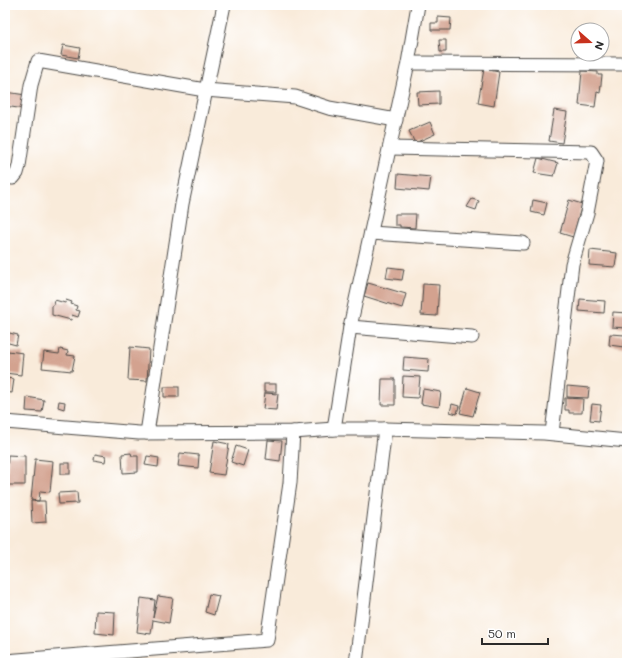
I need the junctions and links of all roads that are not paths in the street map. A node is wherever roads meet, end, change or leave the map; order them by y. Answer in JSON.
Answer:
{"nodes":[{"id":1,"x":224,"y":5,"type":"edge"},
{"id":2,"x":418,"y":5,"type":"edge"},
{"id":3,"x":408,"y":63,"type":"junction"},
{"id":4,"x":627,"y":64,"type":"edge"},
{"id":5,"x":205,"y":90,"type":"junction"},
{"id":6,"x":396,"y":120,"type":"junction"},
{"id":7,"x":390,"y":148,"type":"junction"},
{"id":8,"x":5,"y":177,"type":"edge"},
{"id":9,"x":371,"y":233,"type":"junction"},
{"id":10,"x":523,"y":243,"type":"dead end"},
{"id":11,"x":350,"y":327,"type":"junction"},
{"id":12,"x":472,"y":337,"type":"dead end"},
{"id":13,"x":5,"y":422,"type":"edge"},
{"id":14,"x":334,"y":429,"type":"junction"},
{"id":15,"x":385,"y":430,"type":"junction"},
{"id":16,"x":293,"y":432,"type":"junction"},
{"id":17,"x":147,"y":433,"type":"junction"},
{"id":18,"x":552,"y":434,"type":"junction"},
{"id":19,"x":627,"y":441,"type":"edge"},
{"id":20,"x":84,"y":659,"type":"edge"},
{"id":21,"x":5,"y":661,"type":"edge"},
{"id":22,"x":356,"y":663,"type":"edge"}],
"edges":[{"from":1,"to":5,"type":"street"},
{"from":2,"to":3,"type":"street"},
{"from":3,"to":4,"type":"street"},
{"from":3,"to":6,"type":"street"},
{"from":5,"to":6,"type":"street"},
{"from":5,"to":8,"type":"street"},
{"from":5,"to":17,"type":"street"},
{"from":6,"to":7,"type":"street"},
{"from":7,"to":9,"type":"street"},
{"from":7,"to":18,"type":"street"},
{"from":9,"to":10,"type":"street"},
{"from":9,"to":11,"type":"street"},
{"from":11,"to":12,"type":"street"},
{"from":11,"to":14,"type":"street"},
{"from":13,"to":17,"type":"street"},
{"from":14,"to":15,"type":"street"},
{"from":14,"to":16,"type":"street"},
{"from":15,"to":18,"type":"street"},
{"from":15,"to":22,"type":"street"},
{"from":16,"to":17,"type":"street"},
{"from":16,"to":20,"type":"street"},
{"from":18,"to":19,"type":"street"},
{"from":20,"to":21,"type":"street"}]}
